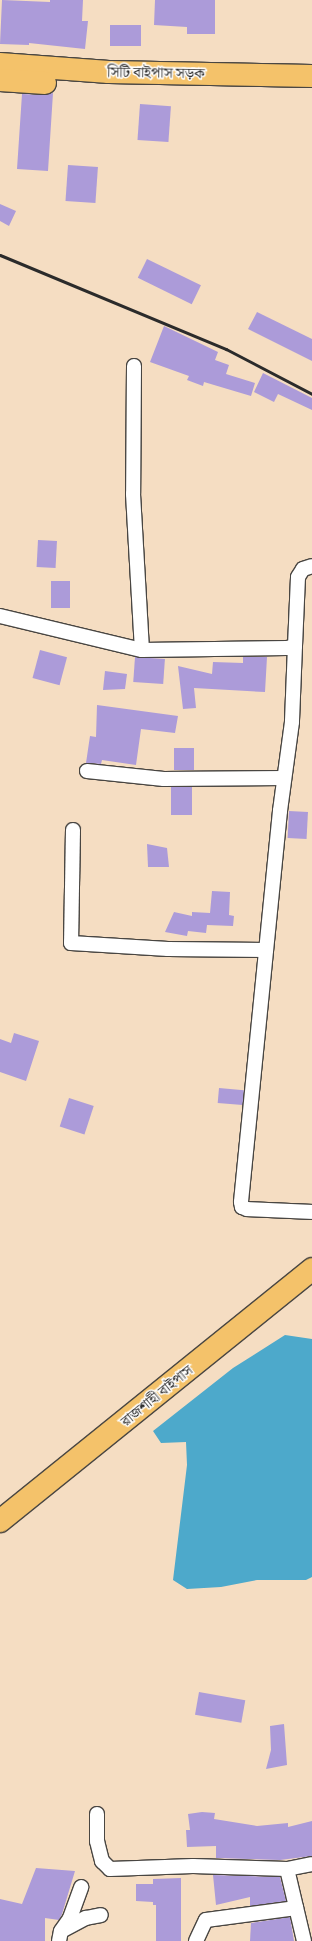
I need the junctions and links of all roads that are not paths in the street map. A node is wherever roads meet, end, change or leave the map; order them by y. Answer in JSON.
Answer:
{"nodes":[{"id":1,"x":0,"y":64,"type":"edge"},
{"id":2,"x":312,"y":76,"type":"edge"},
{"id":3,"x":0,"y":80,"type":"edge"},
{"id":4,"x":312,"y":89,"type":"edge"},
{"id":5,"x":134,"y":366,"type":"dead end"},
{"id":6,"x":312,"y":566,"type":"edge"},
{"id":7,"x":0,"y":616,"type":"edge"},
{"id":8,"x":295,"y":646,"type":"junction"},
{"id":9,"x":142,"y":650,"type":"junction"},
{"id":10,"x":87,"y":771,"type":"dead end"},
{"id":11,"x":284,"y":778,"type":"junction"},
{"id":12,"x":73,"y":830,"type":"dead end"},
{"id":13,"x":266,"y":950,"type":"junction"},
{"id":14,"x":312,"y":1212,"type":"edge"},
{"id":15,"x":312,"y":1269,"type":"edge"},
{"id":16,"x":0,"y":1521,"type":"edge"},
{"id":17,"x":97,"y":1814,"type":"dead end"},
{"id":18,"x":312,"y":1864,"type":"edge"},
{"id":19,"x":287,"y":1869,"type":"junction"},
{"id":20,"x":81,"y":1887,"type":"dead end"},
{"id":21,"x":296,"y":1908,"type":"junction"},
{"id":22,"x":101,"y":1915,"type":"dead end"},
{"id":23,"x":60,"y":1936,"type":"edge"},
{"id":24,"x":196,"y":1941,"type":"edge"},
{"id":25,"x":304,"y":1941,"type":"edge"}],
"edges":[{"from":1,"to":2,"type":"main road","name":"সিটি বাইপাস সড়ক"},
{"from":3,"to":4,"type":"main road"},
{"from":5,"to":9,"type":"street"},
{"from":6,"to":8,"type":"street"},
{"from":7,"to":9,"type":"street"},
{"from":8,"to":9,"type":"street"},
{"from":8,"to":11,"type":"street"},
{"from":10,"to":11,"type":"street"},
{"from":11,"to":13,"type":"street"},
{"from":12,"to":13,"type":"street"},
{"from":13,"to":14,"type":"street"},
{"from":15,"to":16,"type":"main road","name":"রাজশাহী বাইপাস"},
{"from":17,"to":19,"type":"street"},
{"from":18,"to":19,"type":"street"},
{"from":19,"to":21,"type":"street"},
{"from":20,"to":23,"type":"street"},
{"from":21,"to":24,"type":"street"},
{"from":21,"to":25,"type":"street"},
{"from":22,"to":23,"type":"street"}]}
